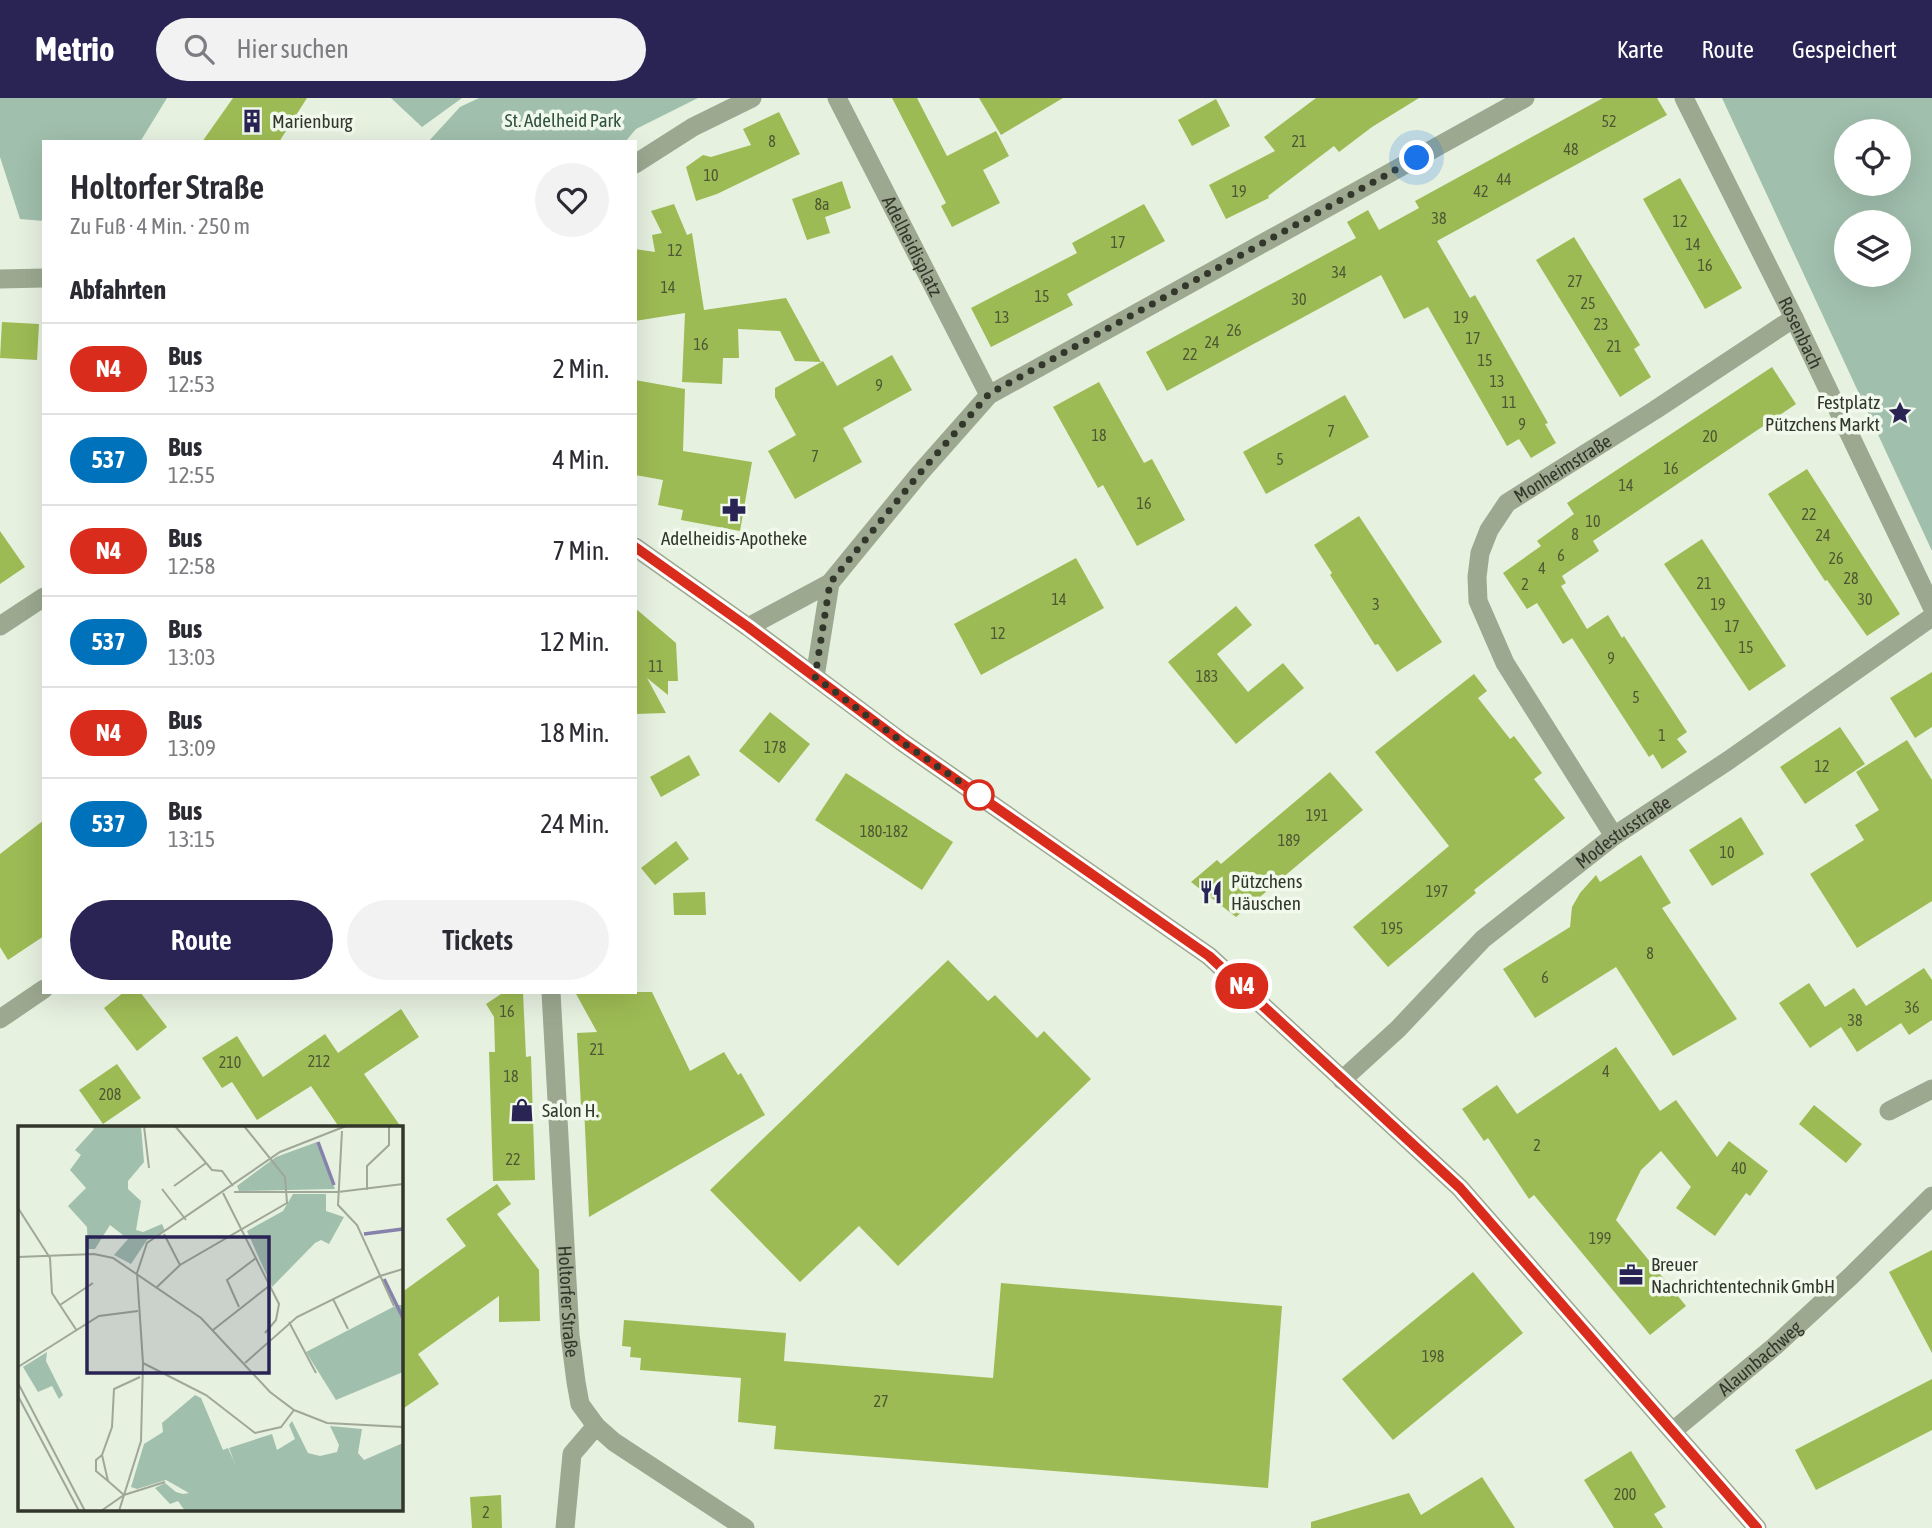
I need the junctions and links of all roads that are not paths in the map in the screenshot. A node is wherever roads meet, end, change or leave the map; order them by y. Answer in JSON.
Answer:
{"nodes":[{"id":1,"x":752,"y":98,"type":"edge"},
{"id":2,"x":837,"y":98,"type":"edge"},
{"id":3,"x":1525,"y":98,"type":"edge"},
{"id":4,"x":1684,"y":98,"type":"edge"},
{"id":5,"x":637,"y":163,"type":"edge"},
{"id":6,"x":42,"y":278,"type":"edge"},
{"id":7,"x":0,"y":279,"type":"edge"},
{"id":8,"x":1794,"y":318,"type":"junction"},
{"id":9,"x":989,"y":394,"type":"junction"},
{"id":10,"x":637,"y":548,"type":"edge"},
{"id":11,"x":830,"y":583,"type":"junction"},
{"id":12,"x":42,"y":598,"type":"edge"},
{"id":13,"x":1932,"y":607,"type":"edge"},
{"id":14,"x":1932,"y":617,"type":"edge"},
{"id":15,"x":0,"y":626,"type":"edge"},
{"id":16,"x":748,"y":627,"type":"junction"},
{"id":17,"x":815,"y":677,"type":"junction"},
{"id":18,"x":1614,"y":836,"type":"junction"},
{"id":19,"x":42,"y":990,"type":"edge"},
{"id":20,"x":551,"y":994,"type":"edge"},
{"id":21,"x":0,"y":1018,"type":"edge"},
{"id":22,"x":1342,"y":1080,"type":"junction"},
{"id":23,"x":1932,"y":1089,"type":"edge"},
{"id":24,"x":1889,"y":1111,"type":"dead end"},
{"id":25,"x":1932,"y":1196,"type":"edge"},
{"id":26,"x":596,"y":1426,"type":"junction"},
{"id":27,"x":1674,"y":1430,"type":"junction"},
{"id":28,"x":565,"y":1528,"type":"edge"},
{"id":29,"x":745,"y":1528,"type":"edge"},
{"id":30,"x":1757,"y":1528,"type":"edge"}],
"edges":[{"from":1,"to":5,"type":"street"},
{"from":2,"to":9,"type":"street","name":"Adelheidisplatz"},
{"from":3,"to":9,"type":"street"},
{"from":4,"to":8,"type":"street","name":"Rosenbach"},
{"from":6,"to":7,"type":"street"},
{"from":8,"to":13,"type":"street","name":"Rosenbach"},
{"from":8,"to":18,"type":"street","name":"Monheimstraße"},
{"from":9,"to":11,"type":"street"},
{"from":10,"to":16,"type":"street"},
{"from":11,"to":16,"type":"street"},
{"from":11,"to":17,"type":"street"},
{"from":12,"to":15,"type":"street"},
{"from":14,"to":18,"type":"street","name":"Modestusstraße"},
{"from":16,"to":17,"type":"street"},
{"from":17,"to":22,"type":"street"},
{"from":18,"to":22,"type":"street","name":"Modestusstraße"},
{"from":19,"to":21,"type":"street"},
{"from":20,"to":26,"type":"street","name":"Holtorfer Straße"},
{"from":22,"to":27,"type":"street"},
{"from":23,"to":24,"type":"street"},
{"from":25,"to":27,"type":"street","name":"Alaunbachweg"},
{"from":26,"to":28,"type":"street"},
{"from":26,"to":29,"type":"street","name":"Holtorfer Straße"},
{"from":27,"to":30,"type":"street"}]}
